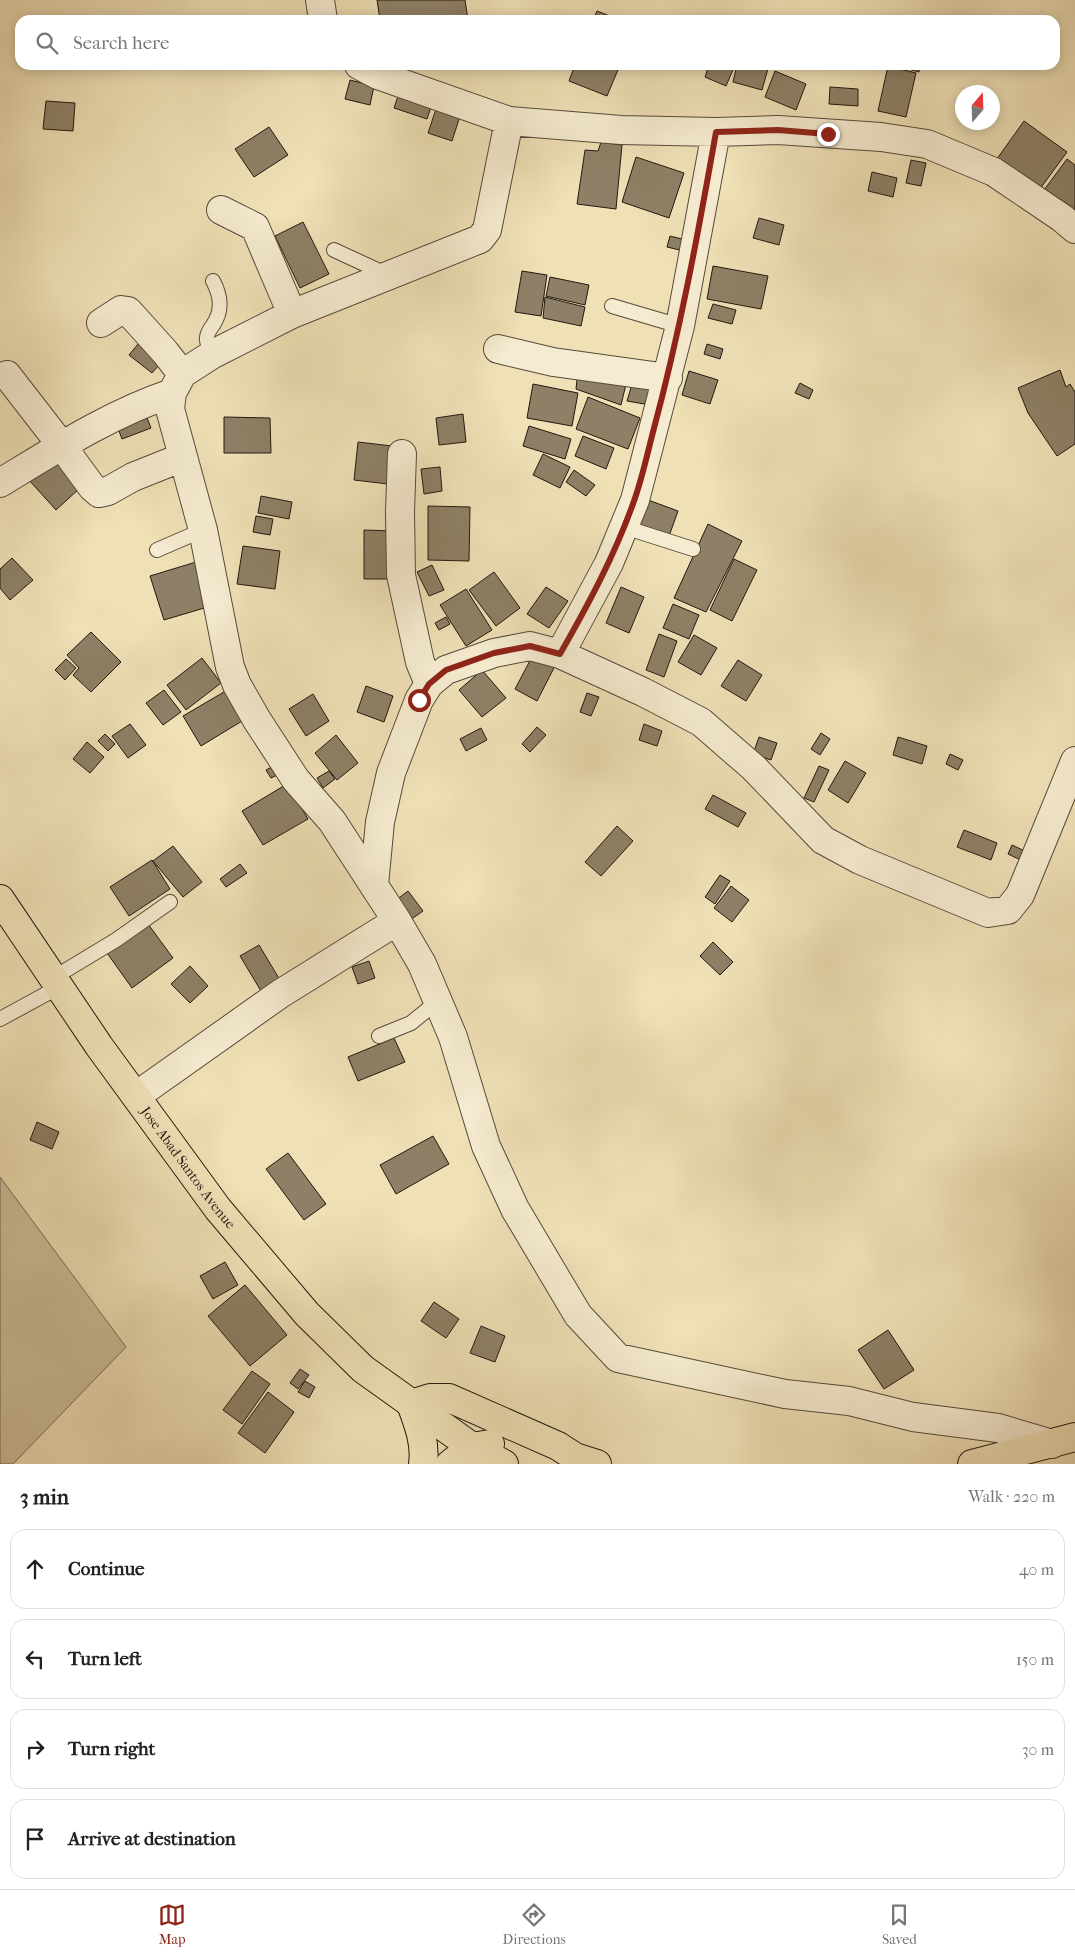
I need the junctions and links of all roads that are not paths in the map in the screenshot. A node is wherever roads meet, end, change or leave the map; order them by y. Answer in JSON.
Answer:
{"nodes":[{"id":1,"x":320,"y":0,"type":"edge"},
{"id":2,"x":322,"y":15,"type":"edge"},
{"id":3,"x":369,"y":70,"type":"edge"},
{"id":4,"x":509,"y":121,"type":"junction"},
{"id":5,"x":716,"y":132,"type":"junction"},
{"id":6,"x":221,"y":210,"type":"dead end"},
{"id":7,"x":1075,"y":229,"type":"edge"},
{"id":8,"x":334,"y":250,"type":"dead end"},
{"id":9,"x":389,"y":275,"type":"junction"},
{"id":10,"x":213,"y":281,"type":"dead end"},
{"id":11,"x":612,"y":306,"type":"dead end"},
{"id":12,"x":292,"y":314,"type":"junction"},
{"id":13,"x":101,"y":323,"type":"dead end"},
{"id":14,"x":680,"y":326,"type":"junction"},
{"id":15,"x":498,"y":349,"type":"dead end"},
{"id":16,"x":213,"y":354,"type":"junction"},
{"id":17,"x":7,"y":375,"type":"dead end"},
{"id":18,"x":668,"y":378,"type":"junction"},
{"id":19,"x":177,"y":383,"type":"junction"},
{"id":20,"x":62,"y":446,"type":"junction"},
{"id":21,"x":402,"y":454,"type":"dead end"},
{"id":22,"x":183,"y":457,"type":"junction"},
{"id":23,"x":0,"y":483,"type":"edge"},
{"id":24,"x":624,"y":527,"type":"junction"},
{"id":25,"x":203,"y":530,"type":"junction"},
{"id":26,"x":693,"y":549,"type":"dead end"},
{"id":27,"x":157,"y":550,"type":"dead end"},
{"id":28,"x":560,"y":654,"type":"junction"},
{"id":29,"x":429,"y":684,"type":"junction"},
{"id":30,"x":1075,"y":761,"type":"edge"},
{"id":31,"x":374,"y":885,"type":"junction"},
{"id":32,"x":0,"y":899,"type":"edge"},
{"id":33,"x":170,"y":902,"type":"dead end"},
{"id":34,"x":397,"y":921,"type":"junction"},
{"id":35,"x":56,"y":983,"type":"junction"},
{"id":36,"x":438,"y":1001,"type":"junction"},
{"id":37,"x":0,"y":1019,"type":"edge"},
{"id":38,"x":379,"y":1036,"type":"dead end"},
{"id":39,"x":136,"y":1096,"type":"junction"},
{"id":40,"x":411,"y":1404,"type":"junction"},
{"id":41,"x":1064,"y":1441,"type":"edge"},
{"id":42,"x":472,"y":1456,"type":"edge"},
{"id":43,"x":586,"y":1461,"type":"edge"},
{"id":44,"x":423,"y":1464,"type":"edge"},
{"id":45,"x":450,"y":1464,"type":"edge"},
{"id":46,"x":504,"y":1464,"type":"edge"},
{"id":47,"x":972,"y":1464,"type":"edge"}],
"edges":[{"from":1,"to":2,"type":"street"},
{"from":3,"to":4,"type":"street"},
{"from":4,"to":5,"type":"street"},
{"from":4,"to":9,"type":"street"},
{"from":5,"to":7,"type":"street"},
{"from":5,"to":14,"type":"street"},
{"from":6,"to":12,"type":"street"},
{"from":8,"to":9,"type":"lane"},
{"from":9,"to":12,"type":"street"},
{"from":10,"to":16,"type":"lane"},
{"from":11,"to":14,"type":"lane"},
{"from":12,"to":16,"type":"street"},
{"from":13,"to":19,"type":"street"},
{"from":14,"to":18,"type":"street"},
{"from":15,"to":18,"type":"street"},
{"from":16,"to":19,"type":"street"},
{"from":17,"to":20,"type":"street"},
{"from":18,"to":24,"type":"street"},
{"from":19,"to":20,"type":"street"},
{"from":19,"to":22,"type":"street"},
{"from":20,"to":22,"type":"street"},
{"from":20,"to":23,"type":"street"},
{"from":21,"to":29,"type":"street"},
{"from":22,"to":25,"type":"street"},
{"from":24,"to":26,"type":"lane"},
{"from":24,"to":28,"type":"street"},
{"from":25,"to":27,"type":"lane"},
{"from":25,"to":31,"type":"street"},
{"from":28,"to":29,"type":"street"},
{"from":28,"to":30,"type":"street"},
{"from":29,"to":31,"type":"street"},
{"from":31,"to":34,"type":"street"},
{"from":32,"to":35,"type":"highway","name":"Jose Abad Santos Avenue"},
{"from":33,"to":35,"type":"lane"},
{"from":34,"to":36,"type":"street"},
{"from":34,"to":39,"type":"street"},
{"from":35,"to":37,"type":"lane"},
{"from":35,"to":39,"type":"highway","name":"Jose Abad Santos Avenue"},
{"from":36,"to":38,"type":"lane"},
{"from":36,"to":41,"type":"street"},
{"from":39,"to":40,"type":"highway","name":"Jose Abad Santos Avenue"},
{"from":40,"to":42,"type":"highway","name":"Jose Abad Santos Avenue"},
{"from":40,"to":43,"type":"highway"},
{"from":40,"to":44,"type":"highway"},
{"from":41,"to":47,"type":"highway"},
{"from":42,"to":43,"type":"highway"},
{"from":42,"to":45,"type":"highway"},
{"from":42,"to":46,"type":"highway","name":"Jose Abad Santos Avenue"}]}
